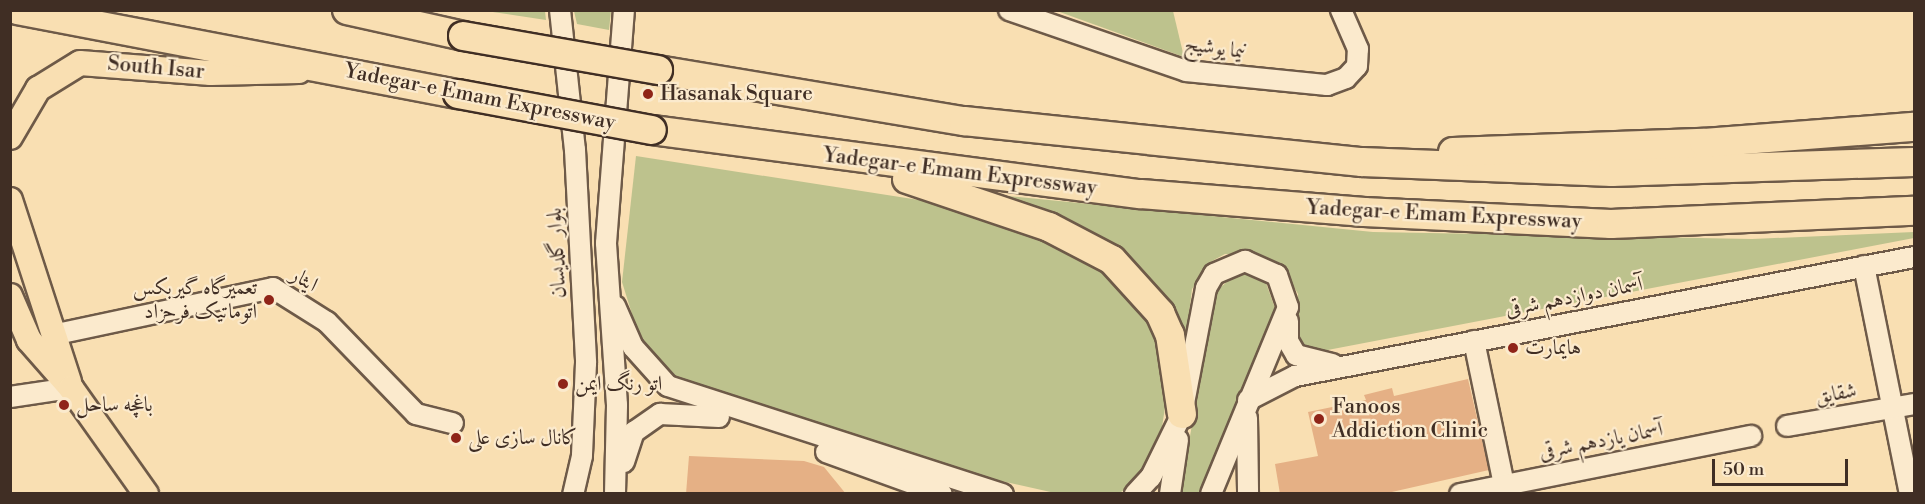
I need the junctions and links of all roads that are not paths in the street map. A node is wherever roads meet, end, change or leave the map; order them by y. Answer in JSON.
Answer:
{"nodes":[{"id":1,"x":17,"y":10,"type":"edge"},
{"id":2,"x":347,"y":10,"type":"edge"},
{"id":3,"x":560,"y":10,"type":"edge"},
{"id":4,"x":624,"y":10,"type":"edge"},
{"id":5,"x":1009,"y":10,"type":"edge"},
{"id":6,"x":1341,"y":10,"type":"edge"},
{"id":7,"x":337,"y":70,"type":"junction"},
{"id":8,"x":1914,"y":127,"type":"edge"},
{"id":9,"x":10,"y":137,"type":"edge"},
{"id":10,"x":845,"y":159,"type":"junction"},
{"id":11,"x":1362,"y":162,"type":"junction"},
{"id":12,"x":1914,"y":162,"type":"edge"},
{"id":13,"x":10,"y":200,"type":"edge"},
{"id":14,"x":1914,"y":211,"type":"edge"},
{"id":15,"x":1914,"y":256,"type":"edge"},
{"id":16,"x":1864,"y":266,"type":"junction"},
{"id":17,"x":609,"y":292,"type":"junction"},
{"id":18,"x":10,"y":296,"type":"edge"},
{"id":19,"x":1288,"y":307,"type":"junction"},
{"id":20,"x":57,"y":334,"type":"junction"},
{"id":21,"x":1474,"y":341,"type":"junction"},
{"id":22,"x":1360,"y":363,"type":"junction"},
{"id":23,"x":71,"y":388,"type":"junction"},
{"id":24,"x":10,"y":397,"type":"edge"},
{"id":25,"x":1248,"y":400,"type":"junction"},
{"id":26,"x":1914,"y":404,"type":"edge"},
{"id":27,"x":1893,"y":408,"type":"junction"},
{"id":28,"x":1182,"y":414,"type":"junction"},
{"id":29,"x":453,"y":423,"type":"dead end"},
{"id":30,"x":1787,"y":426,"type":"dead end"},
{"id":31,"x":1751,"y":436,"type":"dead end"},
{"id":32,"x":1505,"y":489,"type":"edge"},
{"id":33,"x":146,"y":494,"type":"edge"},
{"id":34,"x":573,"y":494,"type":"edge"},
{"id":35,"x":615,"y":494,"type":"edge"},
{"id":36,"x":942,"y":494,"type":"edge"},
{"id":37,"x":1004,"y":494,"type":"edge"},
{"id":38,"x":1135,"y":494,"type":"edge"},
{"id":39,"x":1170,"y":494,"type":"edge"},
{"id":40,"x":1211,"y":494,"type":"edge"},
{"id":41,"x":1248,"y":494,"type":"edge"},
{"id":42,"x":1460,"y":494,"type":"edge"},
{"id":43,"x":1910,"y":494,"type":"edge"}],
"edges":[{"from":1,"to":7,"type":"highway","name":"Yadegar-e Emam Expressway"},
{"from":2,"to":11,"type":"highway","bridge":true},
{"from":3,"to":34,"type":"street","name":"بلوار گلدیسان"},
{"from":4,"to":17,"type":"street"},
{"from":5,"to":6,"type":"street","name":"نیما یوشیج"},
{"from":7,"to":9,"type":"main road","name":"South Isar"},
{"from":7,"to":10,"type":"highway","name":"Yadegar-e Emam Expressway","bridge":true},
{"from":8,"to":11,"type":"highway"},
{"from":10,"to":14,"type":"highway","name":"Yadegar-e Emam Expressway"},
{"from":10,"to":28,"type":"highway"},
{"from":11,"to":12,"type":"highway"},
{"from":13,"to":20,"type":"main road"},
{"from":15,"to":16,"type":"street","name":"آسمان دوازدهم شرقی"},
{"from":16,"to":21,"type":"street","name":"آسمان دوازدهم شرقی"},
{"from":16,"to":27,"type":"street"},
{"from":17,"to":35,"type":"street"},
{"from":17,"to":37,"type":"street"},
{"from":18,"to":23,"type":"main road"},
{"from":19,"to":22,"type":"street"},
{"from":19,"to":25,"type":"street"},
{"from":19,"to":28,"type":"street"},
{"from":20,"to":23,"type":"main road"},
{"from":20,"to":29,"type":"street","name":"ایثار"},
{"from":21,"to":22,"type":"street","name":"آسمان دوازدهم شرقی"},
{"from":21,"to":32,"type":"street"},
{"from":22,"to":25,"type":"street","name":"آسمان دوازدهم شرقی"},
{"from":23,"to":24,"type":"street"},
{"from":23,"to":33,"type":"main road"},
{"from":25,"to":40,"type":"street"},
{"from":25,"to":41,"type":"street"},
{"from":26,"to":27,"type":"street","name":"شقایق"},
{"from":27,"to":30,"type":"street","name":"شقایق"},
{"from":27,"to":43,"type":"street"},
{"from":28,"to":38,"type":"street"},
{"from":28,"to":39,"type":"street"},
{"from":31,"to":32,"type":"street","name":"آسمان یازدهم شرقی"},
{"from":32,"to":42,"type":"street","name":"آسمان یازدهم شرقی"},
{"from":35,"to":36,"type":"street"}]}
